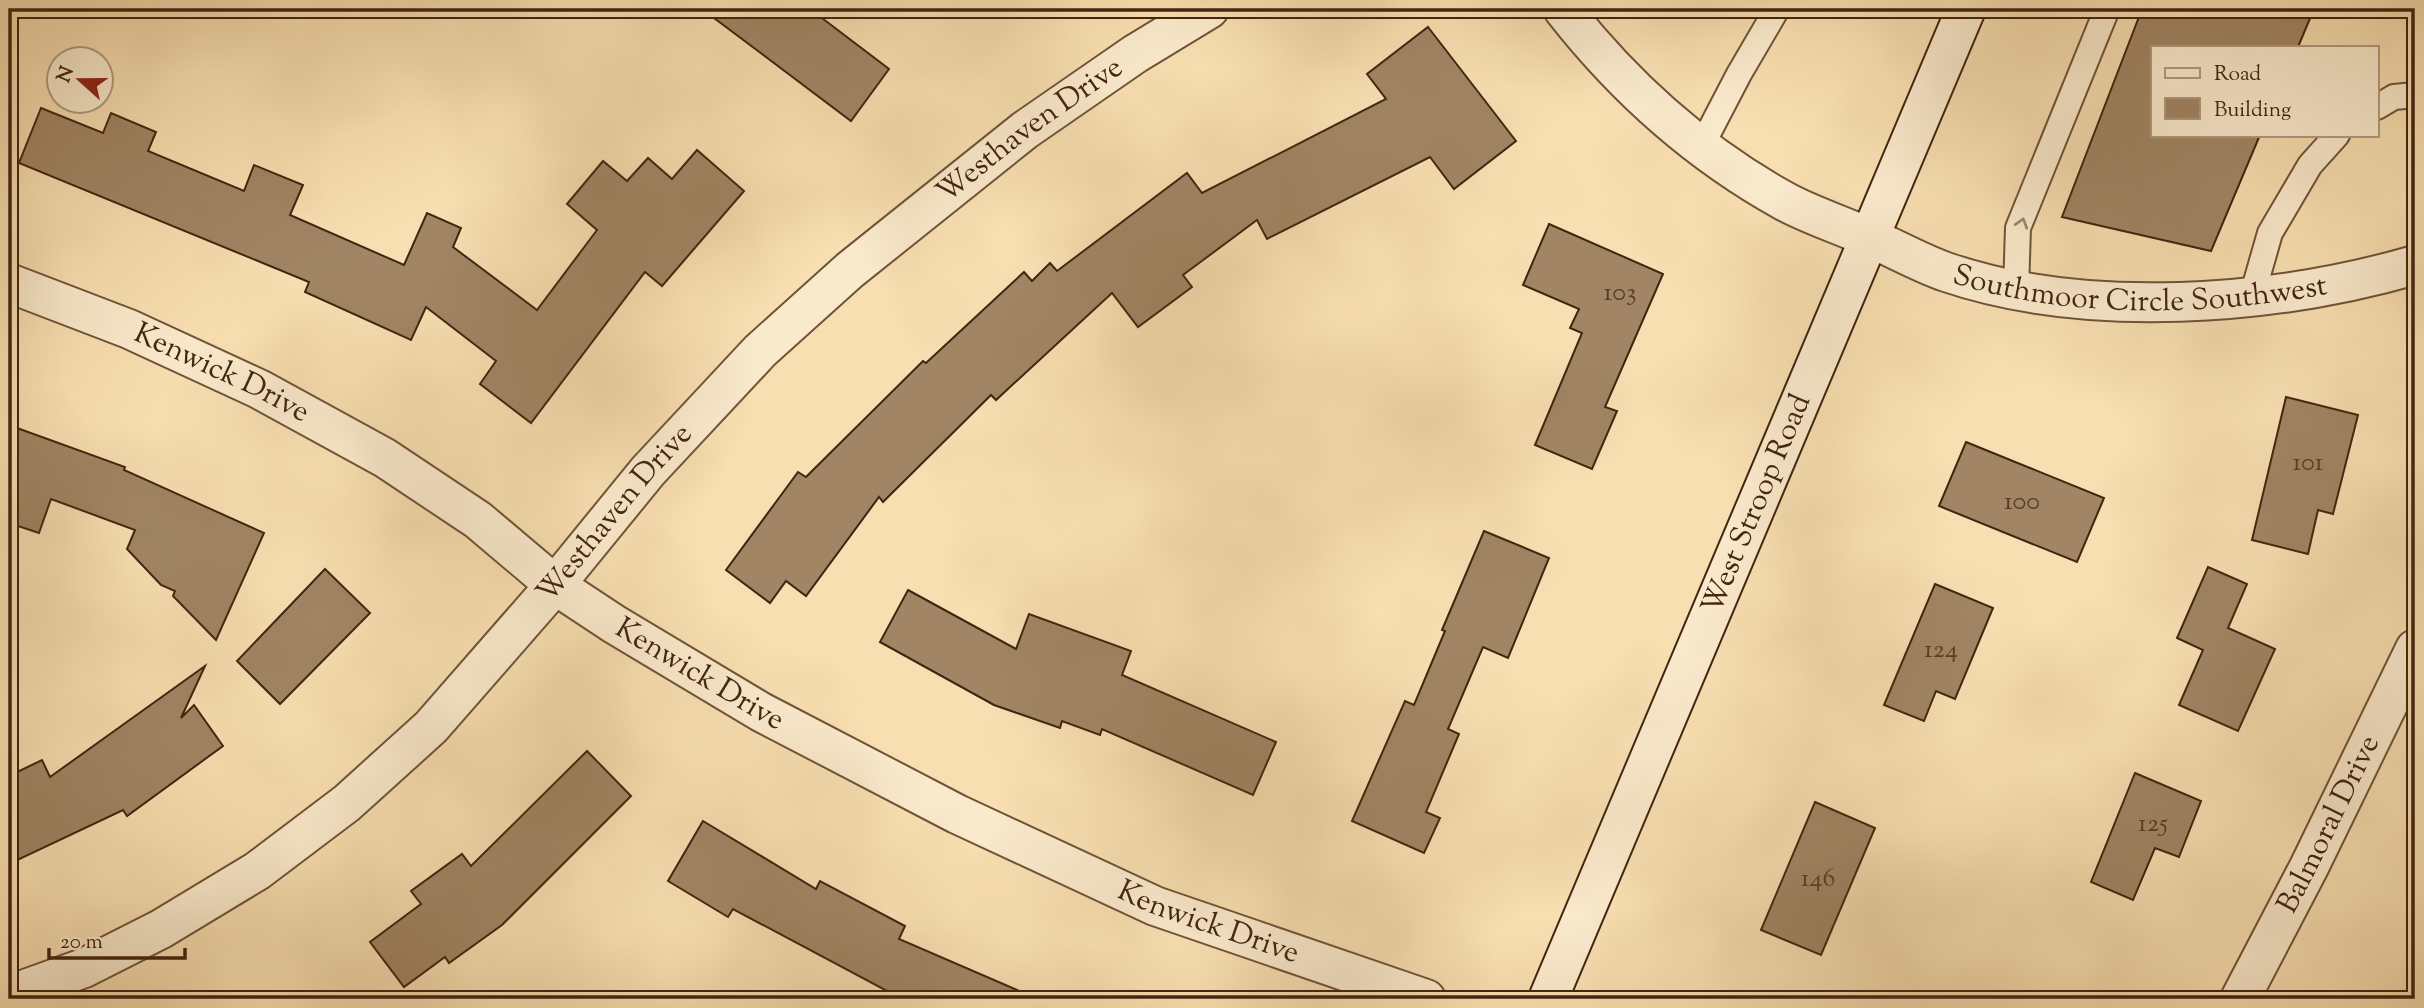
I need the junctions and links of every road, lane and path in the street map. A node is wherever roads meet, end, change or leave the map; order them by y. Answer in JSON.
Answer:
{"nodes":[{"id":1,"x":1209,"y":9,"type":"edge"},
{"id":2,"x":1563,"y":9,"type":"edge"},
{"id":3,"x":1777,"y":9,"type":"edge"},
{"id":4,"x":1966,"y":9,"type":"edge"},
{"id":5,"x":2107,"y":9,"type":"edge"},
{"id":6,"x":2415,"y":95,"type":"edge"},
{"id":7,"x":2378,"y":106,"type":"edge"},
{"id":8,"x":2336,"y":136,"type":"edge"},
{"id":9,"x":1701,"y":146,"type":"junction"},
{"id":10,"x":1870,"y":238,"type":"junction"},
{"id":11,"x":2415,"y":265,"type":"edge"},
{"id":12,"x":9,"y":283,"type":"edge"},
{"id":13,"x":2016,"y":290,"type":"junction"},
{"id":14,"x":2252,"y":296,"type":"junction"},
{"id":15,"x":555,"y":585,"type":"junction"},
{"id":16,"x":2415,"y":649,"type":"edge"},
{"id":17,"x":9,"y":995,"type":"edge"},
{"id":18,"x":1426,"y":999,"type":"edge"},
{"id":19,"x":1548,"y":999,"type":"edge"},
{"id":20,"x":2240,"y":999,"type":"edge"}],
"edges":[{"from":1,"to":15,"type":"street","name":"Westhaven Drive"},
{"from":2,"to":9,"type":"street","name":"Southmoor Circle Southwest"},
{"from":3,"to":9,"type":"lane"},
{"from":4,"to":10,"type":"street","name":"West Stroop Road"},
{"from":13,"to":5,"type":"lane","one_way":true},
{"from":6,"to":7,"type":"lane"},
{"from":8,"to":14,"type":"lane"},
{"from":9,"to":10,"type":"street","name":"Southmoor Circle Southwest"},
{"from":10,"to":13,"type":"street","name":"Southmoor Circle Southwest"},
{"from":10,"to":19,"type":"street","name":"West Stroop Road"},
{"from":11,"to":14,"type":"street","name":"Southmoor Circle Southwest"},
{"from":12,"to":15,"type":"street","name":"Kenwick Drive"},
{"from":13,"to":14,"type":"street","name":"Southmoor Circle Southwest"},
{"from":15,"to":17,"type":"street","name":"Westhaven Drive"},
{"from":15,"to":18,"type":"street","name":"Kenwick Drive"},
{"from":16,"to":20,"type":"street","name":"Balmoral Drive"}]}
